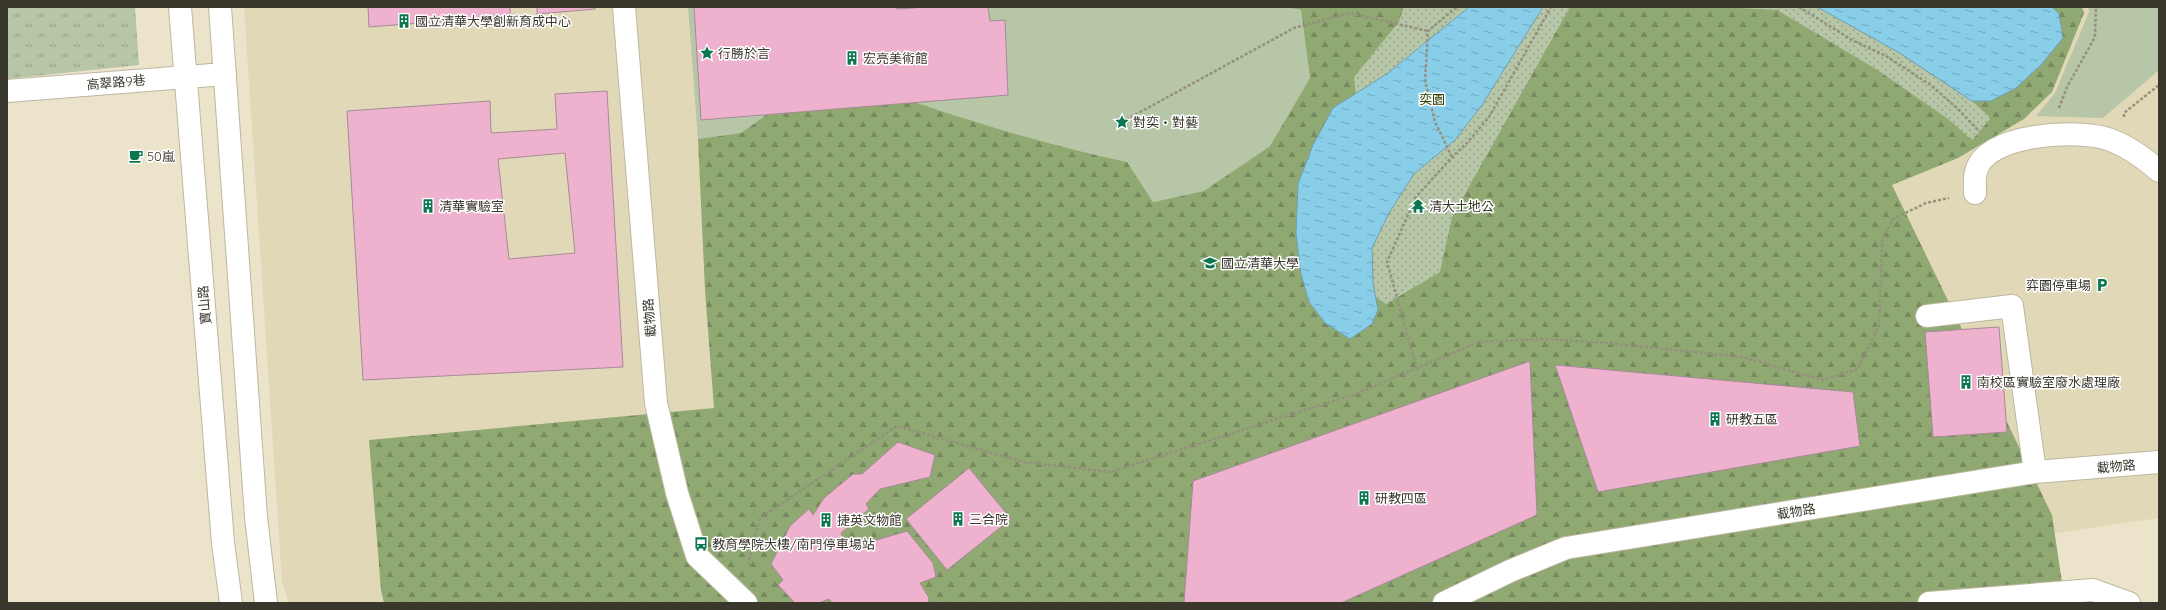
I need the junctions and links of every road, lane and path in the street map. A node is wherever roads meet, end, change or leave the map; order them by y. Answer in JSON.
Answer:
{"nodes":[{"id":1,"x":180,"y":7,"type":"edge"},
{"id":2,"x":220,"y":7,"type":"edge"},
{"id":3,"x":624,"y":7,"type":"edge"},
{"id":4,"x":1457,"y":7,"type":"edge"},
{"id":5,"x":1551,"y":7,"type":"edge"},
{"id":6,"x":1799,"y":7,"type":"edge"},
{"id":7,"x":2096,"y":7,"type":"edge"},
{"id":8,"x":1428,"y":31,"type":"junction"},
{"id":9,"x":225,"y":74,"type":"junction"},
{"id":10,"x":186,"y":77,"type":"junction"},
{"id":11,"x":2159,"y":85,"type":"edge"},
{"id":12,"x":7,"y":91,"type":"edge"},
{"id":13,"x":2058,"y":111,"type":"dead end"},
{"id":14,"x":1122,"y":122,"type":"dead end"},
{"id":15,"x":1981,"y":134,"type":"dead end"},
{"id":16,"x":2122,"y":145,"type":"junction"},
{"id":17,"x":1452,"y":157,"type":"junction"},
{"id":18,"x":2159,"y":171,"type":"edge"},
{"id":19,"x":1975,"y":193,"type":"joint"},
{"id":20,"x":1416,"y":197,"type":"junction"},
{"id":21,"x":1417,"y":205,"type":"dead end"},
{"id":22,"x":1927,"y":316,"type":"dead end"},
{"id":23,"x":1417,"y":369,"type":"junction"},
{"id":24,"x":2159,"y":462,"type":"edge"},
{"id":25,"x":2035,"y":472,"type":"junction"},
{"id":26,"x":748,"y":565,"type":"dead end"},
{"id":27,"x":231,"y":603,"type":"edge"},
{"id":28,"x":266,"y":603,"type":"edge"},
{"id":29,"x":746,"y":603,"type":"edge"},
{"id":30,"x":1444,"y":603,"type":"edge"},
{"id":31,"x":1929,"y":603,"type":"edge"},
{"id":32,"x":2129,"y":603,"type":"edge"}],
"edges":[{"from":1,"to":10,"type":"street","name":"寶山路"},
{"from":2,"to":9,"type":"street"},
{"from":3,"to":29,"type":"street","name":"載物路"},
{"from":4,"to":8,"type":"path"},
{"from":5,"to":17,"type":"path"},
{"from":6,"to":15,"type":"path"},
{"from":7,"to":13,"type":"path"},
{"from":8,"to":14,"type":"path"},
{"from":8,"to":17,"type":"path"},
{"from":9,"to":10,"type":"street","name":"高翠路9巷"},
{"from":9,"to":28,"type":"street"},
{"from":10,"to":12,"type":"street","name":"高翠路9巷"},
{"from":10,"to":27,"type":"street","name":"寶山路"},
{"from":11,"to":16,"type":"path"},
{"from":16,"to":18,"type":"street"},
{"from":16,"to":19,"type":"street"},
{"from":17,"to":20,"type":"path"},
{"from":19,"to":23,"type":"path"},
{"from":20,"to":21,"type":"path"},
{"from":20,"to":23,"type":"path"},
{"from":22,"to":25,"type":"street"},
{"from":23,"to":26,"type":"path"},
{"from":24,"to":25,"type":"street","name":"載物路"},
{"from":25,"to":30,"type":"street","name":"載物路"},
{"from":31,"to":32,"type":"street"}]}
